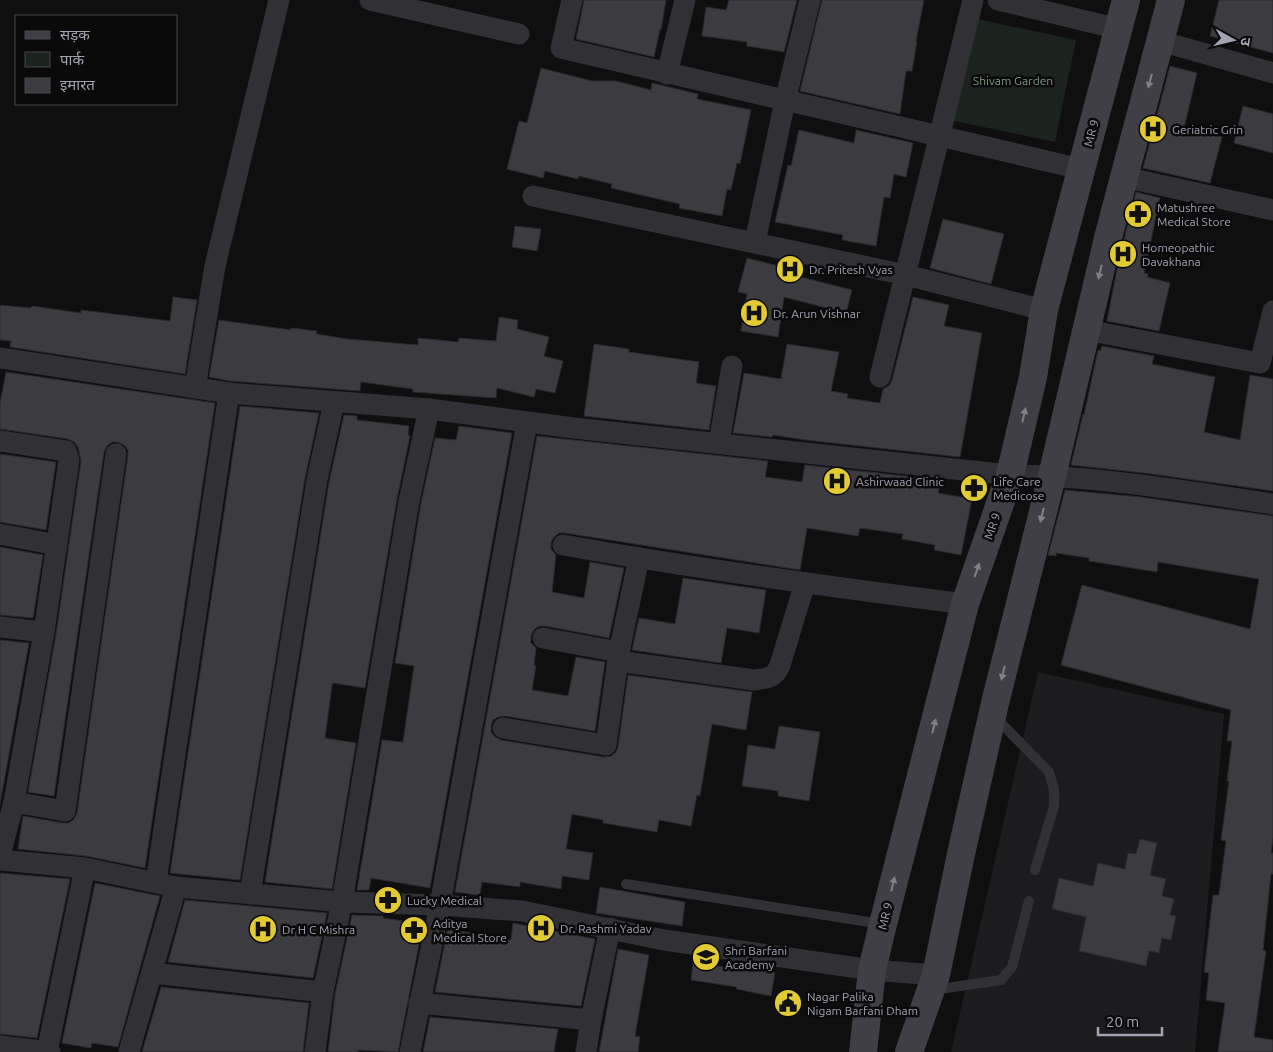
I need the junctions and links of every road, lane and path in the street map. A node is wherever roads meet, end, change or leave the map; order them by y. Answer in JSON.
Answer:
{"nodes":[{"id":1,"x":280,"y":0,"type":"edge"},
{"id":2,"x":370,"y":0,"type":"edge"},
{"id":3,"x":572,"y":0,"type":"edge"},
{"id":4,"x":685,"y":0,"type":"edge"},
{"id":5,"x":810,"y":0,"type":"edge"},
{"id":6,"x":973,"y":0,"type":"edge"},
{"id":7,"x":998,"y":0,"type":"edge"},
{"id":8,"x":1126,"y":0,"type":"edge"},
{"id":9,"x":1171,"y":0,"type":"edge"},
{"id":10,"x":1119,"y":29,"type":"junction"},
{"id":11,"x":518,"y":34,"type":"dead end"},
{"id":12,"x":1160,"y":42,"type":"junction"},
{"id":13,"x":1273,"y":73,"type":"edge"},
{"id":14,"x":667,"y":74,"type":"junction"},
{"id":15,"x":785,"y":101,"type":"junction"},
{"id":16,"x":939,"y":135,"type":"junction"},
{"id":17,"x":1081,"y":169,"type":"junction"},
{"id":18,"x":1124,"y":177,"type":"junction"},
{"id":19,"x":533,"y":196,"type":"dead end"},
{"id":20,"x":1273,"y":210,"type":"edge"},
{"id":21,"x":755,"y":242,"type":"junction"},
{"id":22,"x":906,"y":275,"type":"junction"},
{"id":23,"x":1044,"y":310,"type":"junction"},
{"id":24,"x":1273,"y":311,"type":"edge"},
{"id":25,"x":1086,"y":330,"type":"junction"},
{"id":26,"x":0,"y":358,"type":"edge"},
{"id":27,"x":732,"y":366,"type":"dead end"},
{"id":28,"x":880,"y":378,"type":"dead end"},
{"id":29,"x":195,"y":388,"type":"junction"},
{"id":30,"x":229,"y":392,"type":"junction"},
{"id":31,"x":334,"y":402,"type":"junction"},
{"id":32,"x":430,"y":409,"type":"junction"},
{"id":33,"x":527,"y":422,"type":"junction"},
{"id":34,"x":0,"y":441,"type":"edge"},
{"id":35,"x":719,"y":443,"type":"junction"},
{"id":36,"x":116,"y":454,"type":"dead end"},
{"id":37,"x":1010,"y":476,"type":"junction"},
{"id":38,"x":1052,"y":476,"type":"junction"},
{"id":39,"x":1273,"y":504,"type":"edge"},
{"id":40,"x":0,"y":534,"type":"edge"},
{"id":41,"x":57,"y":545,"type":"junction"},
{"id":42,"x":563,"y":545,"type":"dead end"},
{"id":43,"x":638,"y":558,"type":"junction"},
{"id":44,"x":805,"y":583,"type":"junction"},
{"id":45,"x":965,"y":604,"type":"junction"},
{"id":46,"x":0,"y":627,"type":"edge"},
{"id":47,"x":44,"y":632,"type":"junction"},
{"id":48,"x":543,"y":638,"type":"dead end"},
{"id":49,"x":619,"y":657,"type":"junction"},
{"id":50,"x":992,"y":715,"type":"junction"},
{"id":51,"x":503,"y":728,"type":"dead end"},
{"id":52,"x":14,"y":802,"type":"junction"},
{"id":53,"x":0,"y":855,"type":"edge"},
{"id":54,"x":0,"y":860,"type":"edge"},
{"id":55,"x":85,"y":868,"type":"junction"},
{"id":56,"x":1036,"y":870,"type":"dead end"},
{"id":57,"x":166,"y":884,"type":"junction"},
{"id":58,"x":626,"y":884,"type":"dead end"},
{"id":59,"x":250,"y":894,"type":"junction"},
{"id":60,"x":1029,"y":901,"type":"dead end"},
{"id":61,"x":342,"y":902,"type":"junction"},
{"id":62,"x":440,"y":905,"type":"junction"},
{"id":63,"x":883,"y":924,"type":"junction"},
{"id":64,"x":610,"y":928,"type":"junction"},
{"id":65,"x":872,"y":970,"type":"junction"},
{"id":66,"x":152,"y":972,"type":"junction"},
{"id":67,"x":934,"y":983,"type":"junction"},
{"id":68,"x":323,"y":992,"type":"junction"},
{"id":69,"x":419,"y":1003,"type":"junction"},
{"id":70,"x":591,"y":1020,"type":"junction"},
{"id":71,"x":0,"y":1046,"type":"edge"},
{"id":72,"x":48,"y":1052,"type":"edge"},
{"id":73,"x":129,"y":1052,"type":"edge"},
{"id":74,"x":315,"y":1052,"type":"edge"},
{"id":75,"x":410,"y":1052,"type":"edge"},
{"id":76,"x":586,"y":1052,"type":"edge"},
{"id":77,"x":862,"y":1052,"type":"edge"},
{"id":78,"x":909,"y":1052,"type":"edge"}],
"edges":[{"from":1,"to":29,"type":"street"},
{"from":2,"to":11,"type":"street"},
{"from":3,"to":14,"type":"street"},
{"from":4,"to":14,"type":"street"},
{"from":5,"to":15,"type":"street"},
{"from":6,"to":16,"type":"street"},
{"from":7,"to":10,"type":"street"},
{"from":8,"to":10,"type":"main road","name":"MR 9"},
{"from":9,"to":12,"type":"main road"},
{"from":10,"to":17,"type":"main road","name":"MR 9"},
{"from":12,"to":13,"type":"street"},
{"from":12,"to":18,"type":"main road","one_way":true},
{"from":14,"to":15,"type":"street"},
{"from":15,"to":16,"type":"street"},
{"from":15,"to":21,"type":"street"},
{"from":16,"to":17,"type":"street"},
{"from":16,"to":22,"type":"street"},
{"from":17,"to":23,"type":"main road","name":"MR 9"},
{"from":18,"to":20,"type":"street"},
{"from":18,"to":25,"type":"main road","one_way":true},
{"from":19,"to":21,"type":"street"},
{"from":21,"to":22,"type":"street"},
{"from":22,"to":23,"type":"street"},
{"from":22,"to":28,"type":"street"},
{"from":37,"to":23,"type":"main road","name":"MR 9","one_way":true},
{"from":24,"to":25,"type":"street"},
{"from":25,"to":38,"type":"main road"},
{"from":26,"to":29,"type":"street"},
{"from":27,"to":35,"type":"street"},
{"from":29,"to":30,"type":"street"},
{"from":30,"to":31,"type":"street"},
{"from":30,"to":57,"type":"street"},
{"from":31,"to":32,"type":"street"},
{"from":31,"to":59,"type":"street"},
{"from":32,"to":33,"type":"street"},
{"from":32,"to":61,"type":"street"},
{"from":33,"to":35,"type":"street"},
{"from":33,"to":62,"type":"street"},
{"from":34,"to":41,"type":"street"},
{"from":35,"to":37,"type":"street"},
{"from":36,"to":52,"type":"street"},
{"from":37,"to":38,"type":"street"},
{"from":45,"to":37,"type":"main road","name":"MR 9","one_way":true},
{"from":38,"to":39,"type":"street"},
{"from":38,"to":50,"type":"main road","one_way":true},
{"from":40,"to":41,"type":"street"},
{"from":41,"to":47,"type":"street"},
{"from":42,"to":43,"type":"street"},
{"from":43,"to":44,"type":"street"},
{"from":43,"to":49,"type":"street"},
{"from":44,"to":45,"type":"street"},
{"from":44,"to":49,"type":"street"},
{"from":63,"to":45,"type":"main road","name":"MR 9","one_way":true},
{"from":46,"to":47,"type":"street"},
{"from":47,"to":52,"type":"street"},
{"from":48,"to":49,"type":"street"},
{"from":49,"to":51,"type":"street"},
{"from":50,"to":56,"type":"lane"},
{"from":50,"to":67,"type":"main road"},
{"from":52,"to":53,"type":"street"},
{"from":54,"to":55,"type":"street"},
{"from":55,"to":57,"type":"street"},
{"from":55,"to":72,"type":"street"},
{"from":57,"to":59,"type":"street"},
{"from":57,"to":66,"type":"street"},
{"from":58,"to":63,"type":"lane"},
{"from":59,"to":61,"type":"street"},
{"from":60,"to":67,"type":"lane"},
{"from":61,"to":62,"type":"street"},
{"from":61,"to":68,"type":"street"},
{"from":62,"to":64,"type":"street"},
{"from":62,"to":69,"type":"street"},
{"from":63,"to":65,"type":"main road","name":"MR 9"},
{"from":64,"to":65,"type":"street"},
{"from":64,"to":70,"type":"street"},
{"from":65,"to":67,"type":"street"},
{"from":65,"to":77,"type":"main road","name":"MR 9"},
{"from":66,"to":68,"type":"street"},
{"from":66,"to":73,"type":"street"},
{"from":67,"to":78,"type":"main road"},
{"from":68,"to":74,"type":"street"},
{"from":69,"to":70,"type":"street"},
{"from":69,"to":75,"type":"street"},
{"from":70,"to":76,"type":"street"},
{"from":71,"to":72,"type":"street"}]}
